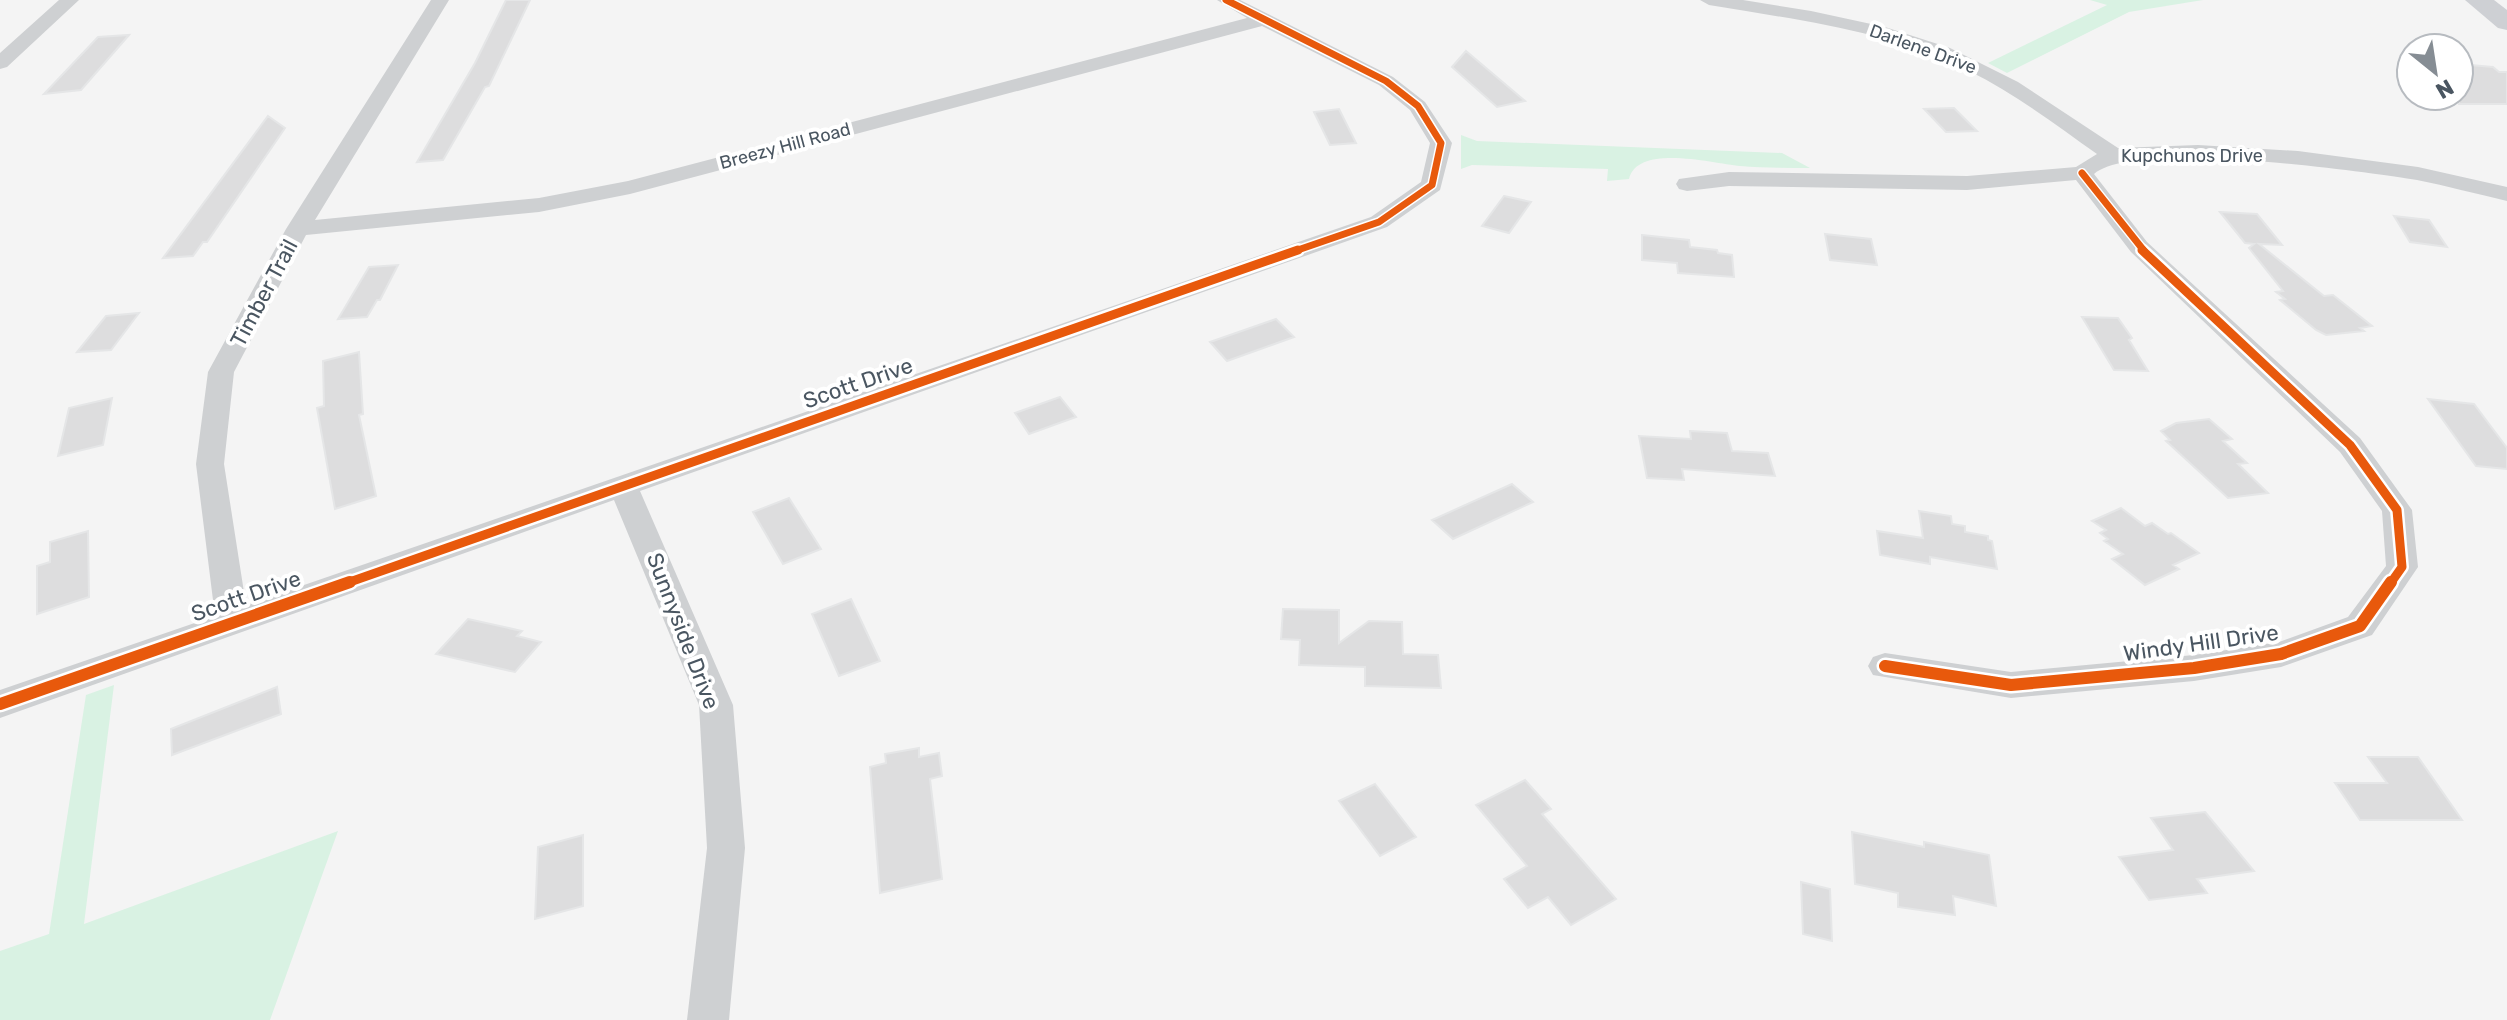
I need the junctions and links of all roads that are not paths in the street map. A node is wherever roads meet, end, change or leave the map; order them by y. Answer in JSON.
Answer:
{"nodes":[{"id":1,"x":70,"y":0,"type":"edge"},
{"id":2,"x":440,"y":0,"type":"edge"},
{"id":3,"x":1226,"y":0,"type":"edge"},
{"id":4,"x":1709,"y":0,"type":"edge"},
{"id":5,"x":2478,"y":0,"type":"edge"},
{"id":6,"x":1265,"y":19,"type":"junction"},
{"id":7,"x":2507,"y":22,"type":"edge"},
{"id":8,"x":0,"y":63,"type":"edge"},
{"id":9,"x":2113,"y":155,"type":"junction"},
{"id":10,"x":2082,"y":173,"type":"junction"},
{"id":11,"x":1687,"y":184,"type":"dead end"},
{"id":12,"x":2507,"y":194,"type":"edge"},
{"id":13,"x":298,"y":229,"type":"junction"},
{"id":14,"x":623,"y":486,"type":"junction"},
{"id":15,"x":232,"y":621,"type":"junction"},
{"id":16,"x":1885,"y":666,"type":"dead end"},
{"id":17,"x":0,"y":704,"type":"edge"},
{"id":18,"x":708,"y":1020,"type":"edge"}],
"edges":[{"from":1,"to":8,"type":"street"},
{"from":2,"to":13,"type":"street","name":"Timber Trail"},
{"from":3,"to":6,"type":"street","name":"Scott Drive"},
{"from":4,"to":9,"type":"street","name":"Darlene Drive"},
{"from":5,"to":7,"type":"main road"},
{"from":6,"to":13,"type":"street","name":"Breezy Hill Road"},
{"from":6,"to":14,"type":"street","name":"Scott Drive"},
{"from":9,"to":10,"type":"street","name":"Kupchunos Drive"},
{"from":9,"to":12,"type":"street","name":"Kupchunos Drive"},
{"from":10,"to":11,"type":"street","name":"Kupchunos Drive"},
{"from":10,"to":16,"type":"street","name":"Windy Hill Drive"},
{"from":13,"to":15,"type":"street","name":"Timber Trail"},
{"from":14,"to":15,"type":"street","name":"Scott Drive"},
{"from":14,"to":18,"type":"street","name":"Sunnyside Drive"},
{"from":15,"to":17,"type":"street","name":"Scott Drive"}]}
